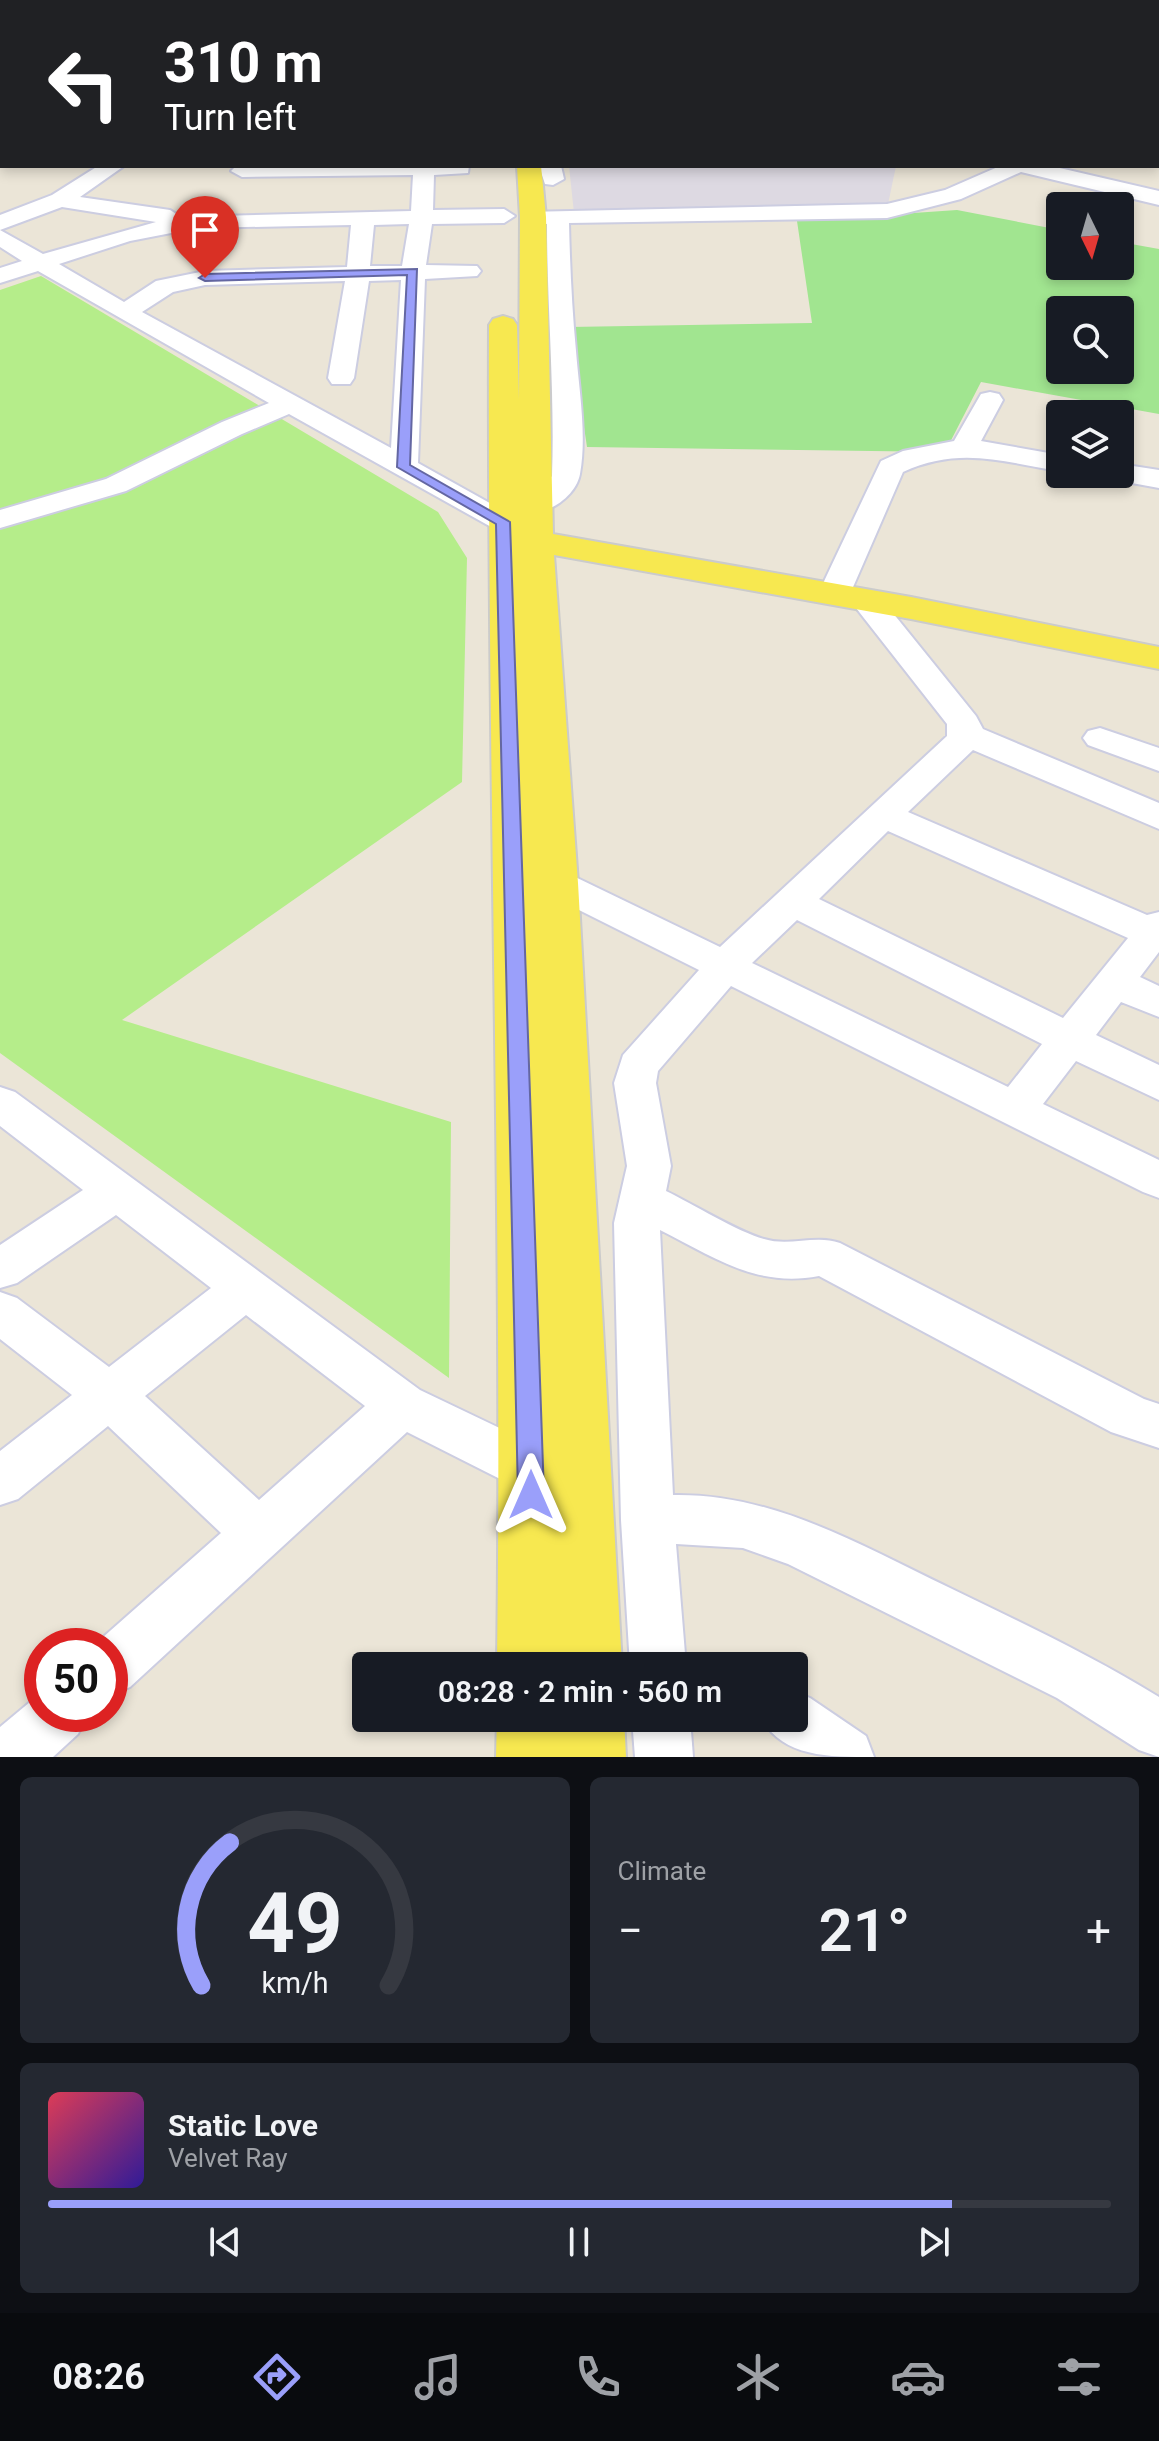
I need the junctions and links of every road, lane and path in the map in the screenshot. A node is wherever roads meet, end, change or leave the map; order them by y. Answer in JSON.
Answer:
{"nodes":[{"id":1,"x":110,"y":168,"type":"edge"},
{"id":2,"x":243,"y":168,"type":"edge"},
{"id":3,"x":424,"y":168,"type":"edge"},
{"id":4,"x":483,"y":168,"type":"edge"},
{"id":5,"x":1012,"y":168,"type":"edge"},
{"id":6,"x":1032,"y":168,"type":"edge"},
{"id":7,"x":1154,"y":168,"type":"edge"},
{"id":8,"x":1126,"y":190,"type":"junction"},
{"id":9,"x":538,"y":193,"type":"edge"},
{"id":10,"x":1159,"y":198,"type":"edge"},
{"id":11,"x":60,"y":200,"type":"junction"},
{"id":12,"x":422,"y":217,"type":"junction"},
{"id":13,"x":363,"y":218,"type":"junction"},
{"id":14,"x":301,"y":219,"type":"junction"},
{"id":15,"x":257,"y":220,"type":"junction"},
{"id":16,"x":197,"y":221,"type":"junction"},
{"id":17,"x":0,"y":223,"type":"edge"},
{"id":18,"x":0,"y":237,"type":"edge"},
{"id":19,"x":41,"y":262,"type":"junction"},
{"id":20,"x":469,"y":271,"type":"dead end"},
{"id":21,"x":413,"y":272,"type":"junction"},
{"id":22,"x":358,"y":273,"type":"junction"},
{"id":23,"x":295,"y":274,"type":"junction"},
{"id":24,"x":0,"y":276,"type":"edge"},
{"id":25,"x":125,"y":312,"type":"junction"},
{"id":26,"x":341,"y":378,"type":"dead end"},
{"id":27,"x":990,"y":400,"type":"dead end"},
{"id":28,"x":291,"y":404,"type":"junction"},
{"id":29,"x":964,"y":447,"type":"junction"},
{"id":30,"x":1046,"y":461,"type":"edge"},
{"id":31,"x":404,"y":467,"type":"junction"},
{"id":32,"x":1134,"y":475,"type":"edge"},
{"id":33,"x":1159,"y":479,"type":"edge"},
{"id":34,"x":0,"y":519,"type":"edge"},
{"id":35,"x":525,"y":522,"type":"junction"},
{"id":36,"x":850,"y":597,"type":"junction"},
{"id":37,"x":1159,"y":658,"type":"edge"},
{"id":38,"x":965,"y":734,"type":"junction"},
{"id":39,"x":1100,"y":738,"type":"dead end"},
{"id":40,"x":1159,"y":760,"type":"edge"},
{"id":41,"x":883,"y":815,"type":"junction"},
{"id":42,"x":1159,"y":817,"type":"edge"},
{"id":43,"x":556,"y":883,"type":"junction"},
{"id":44,"x":791,"y":901,"type":"junction"},
{"id":45,"x":1157,"y":931,"type":"edge"},
{"id":46,"x":726,"y":965,"type":"junction"},
{"id":47,"x":1114,"y":982,"type":"junction"},
{"id":48,"x":1159,"y":1003,"type":"edge"},
{"id":49,"x":1067,"y":1041,"type":"junction"},
{"id":50,"x":1159,"y":1084,"type":"edge"},
{"id":51,"x":0,"y":1103,"type":"edge"},
{"id":52,"x":1015,"y":1109,"type":"junction"},
{"id":53,"x":1159,"y":1180,"type":"edge"},
{"id":54,"x":117,"y":1191,"type":"junction"},
{"id":55,"x":641,"y":1199,"type":"junction"},
{"id":56,"x":0,"y":1269,"type":"edge"},
{"id":57,"x":245,"y":1288,"type":"junction"},
{"id":58,"x":0,"y":1312,"type":"edge"},
{"id":59,"x":110,"y":1396,"type":"junction"},
{"id":60,"x":402,"y":1405,"type":"junction"},
{"id":61,"x":1159,"y":1426,"type":"edge"},
{"id":62,"x":531,"y":1467,"type":"junction"},
{"id":63,"x":0,"y":1482,"type":"edge"},
{"id":64,"x":583,"y":1501,"type":"junction"},
{"id":65,"x":648,"y":1520,"type":"junction"},
{"id":66,"x":259,"y":1534,"type":"junction"},
{"id":67,"x":128,"y":1652,"type":"edge"},
{"id":68,"x":530,"y":1652,"type":"edge"},
{"id":69,"x":588,"y":1652,"type":"edge"},
{"id":70,"x":657,"y":1652,"type":"edge"},
{"id":71,"x":1159,"y":1730,"type":"edge"},
{"id":72,"x":808,"y":1731,"type":"edge"},
{"id":73,"x":38,"y":1732,"type":"edge"},
{"id":74,"x":530,"y":1732,"type":"edge"},
{"id":75,"x":591,"y":1732,"type":"edge"},
{"id":76,"x":662,"y":1732,"type":"edge"},
{"id":77,"x":10,"y":1757,"type":"edge"},
{"id":78,"x":530,"y":1757,"type":"edge"},
{"id":79,"x":592,"y":1757,"type":"edge"},
{"id":80,"x":664,"y":1757,"type":"edge"},
{"id":81,"x":845,"y":1757,"type":"edge"}],
"edges":[{"from":1,"to":11,"type":"street"},
{"from":2,"to":15,"type":"street"},
{"from":3,"to":12,"type":"street"},
{"from":4,"to":9,"type":"main road"},
{"from":5,"to":9,"type":"street"},
{"from":6,"to":8,"type":"street"},
{"from":7,"to":8,"type":"street"},
{"from":8,"to":10,"type":"street"},
{"from":9,"to":12,"type":"street"},
{"from":9,"to":35,"type":"main road"},
{"from":9,"to":35,"type":"street"},
{"from":11,"to":16,"type":"street"},
{"from":11,"to":17,"type":"street"},
{"from":12,"to":13,"type":"street"},
{"from":12,"to":21,"type":"street"},
{"from":13,"to":14,"type":"street"},
{"from":13,"to":22,"type":"street"},
{"from":14,"to":15,"type":"street"},
{"from":14,"to":23,"type":"street"},
{"from":15,"to":16,"type":"street"},
{"from":16,"to":19,"type":"street"},
{"from":18,"to":19,"type":"street"},
{"from":19,"to":24,"type":"street"},
{"from":19,"to":25,"type":"street"},
{"from":20,"to":21,"type":"street"},
{"from":21,"to":22,"type":"street"},
{"from":21,"to":31,"type":"street"},
{"from":22,"to":23,"type":"street"},
{"from":22,"to":26,"type":"street"},
{"from":23,"to":25,"type":"street"},
{"from":25,"to":28,"type":"street"},
{"from":27,"to":29,"type":"street"},
{"from":28,"to":31,"type":"street"},
{"from":28,"to":34,"type":"street"},
{"from":29,"to":30,"type":"street"},
{"from":29,"to":36,"type":"street"},
{"from":31,"to":35,"type":"street"},
{"from":32,"to":33,"type":"street"},
{"from":35,"to":36,"type":"main road"},
{"from":35,"to":43,"type":"main road"},
{"from":35,"to":62,"type":"main road"},
{"from":36,"to":37,"type":"main road"},
{"from":36,"to":38,"type":"street"},
{"from":38,"to":41,"type":"street"},
{"from":38,"to":42,"type":"street"},
{"from":39,"to":40,"type":"street"},
{"from":41,"to":44,"type":"street"},
{"from":41,"to":45,"type":"street"},
{"from":43,"to":46,"type":"street"},
{"from":43,"to":64,"type":"main road"},
{"from":44,"to":46,"type":"street"},
{"from":44,"to":49,"type":"street"},
{"from":45,"to":47,"type":"street"},
{"from":46,"to":52,"type":"street"},
{"from":46,"to":55,"type":"street"},
{"from":47,"to":48,"type":"street"},
{"from":47,"to":49,"type":"street"},
{"from":49,"to":50,"type":"street"},
{"from":49,"to":52,"type":"street"},
{"from":51,"to":54,"type":"street"},
{"from":52,"to":53,"type":"street"},
{"from":54,"to":56,"type":"street"},
{"from":54,"to":57,"type":"street"},
{"from":55,"to":61,"type":"street"},
{"from":55,"to":65,"type":"street"},
{"from":57,"to":59,"type":"street"},
{"from":57,"to":60,"type":"street"},
{"from":58,"to":59,"type":"street"},
{"from":59,"to":63,"type":"street"},
{"from":59,"to":66,"type":"street"},
{"from":60,"to":62,"type":"street"},
{"from":60,"to":66,"type":"street"},
{"from":62,"to":64,"type":"street"},
{"from":62,"to":68,"type":"main road"},
{"from":64,"to":69,"type":"main road"},
{"from":65,"to":70,"type":"street"},
{"from":65,"to":71,"type":"street"},
{"from":66,"to":67,"type":"street"},
{"from":72,"to":81,"type":"street"},
{"from":73,"to":77,"type":"street"},
{"from":74,"to":78,"type":"main road"},
{"from":75,"to":79,"type":"main road"},
{"from":76,"to":80,"type":"street"}]}
